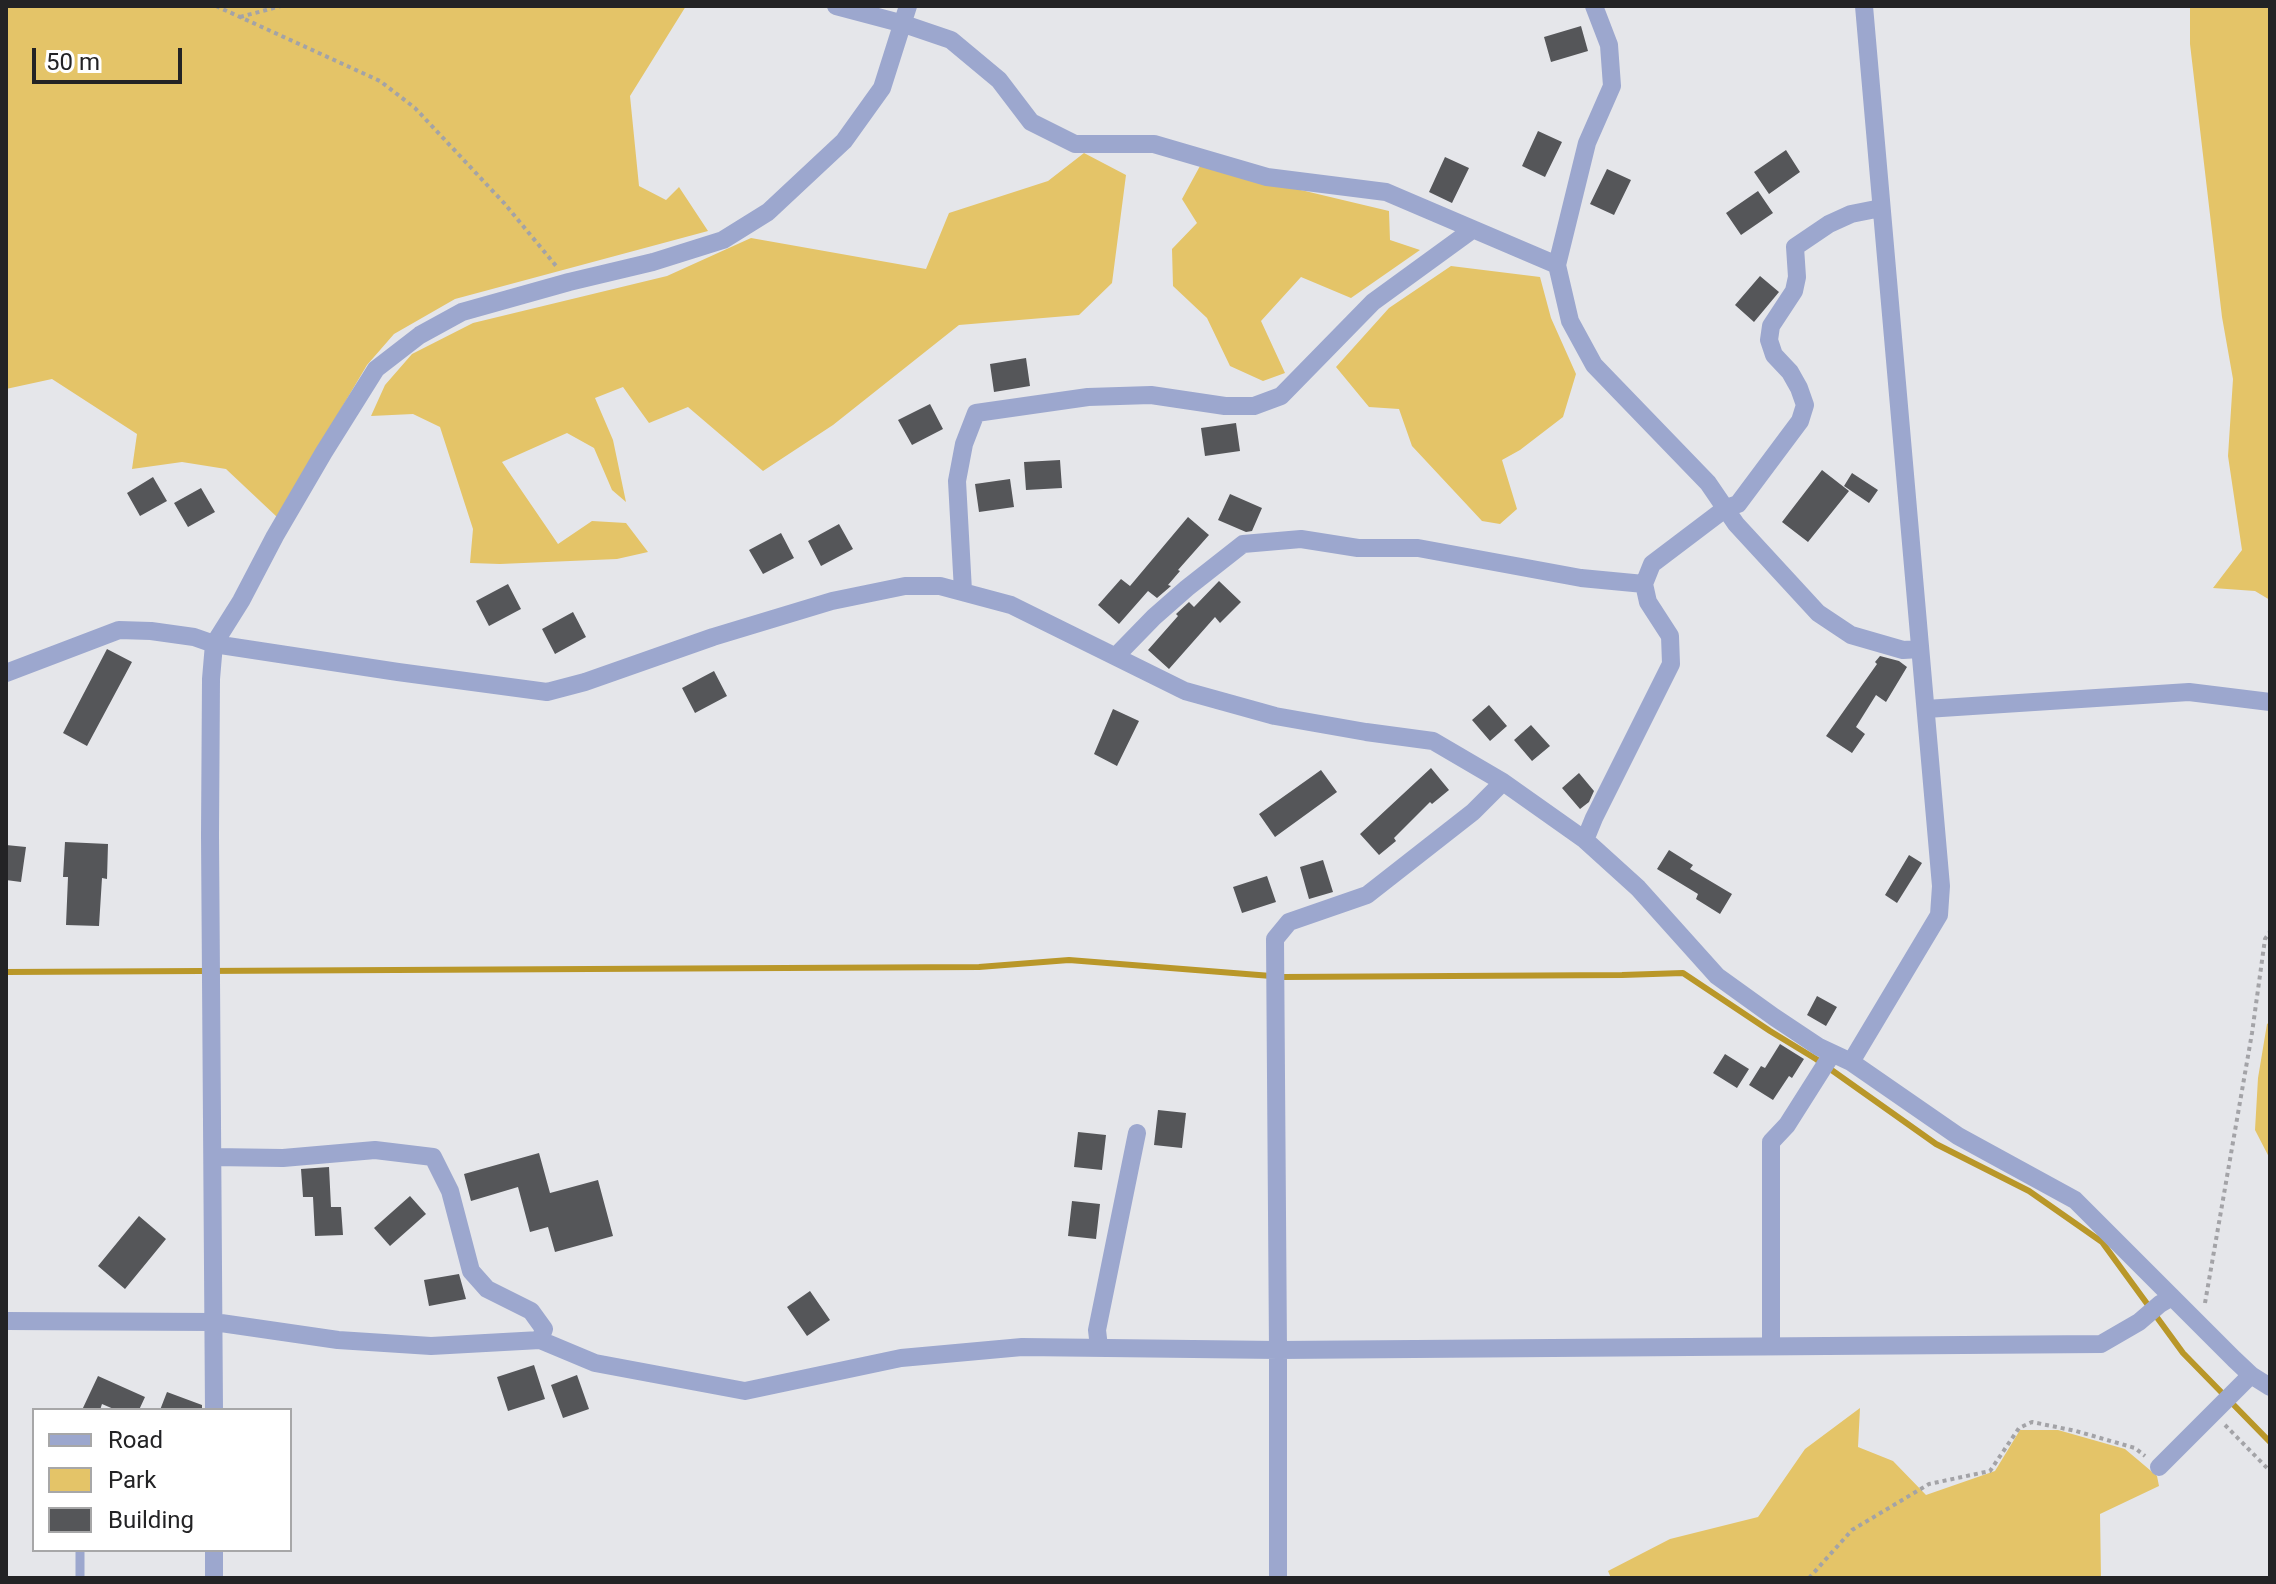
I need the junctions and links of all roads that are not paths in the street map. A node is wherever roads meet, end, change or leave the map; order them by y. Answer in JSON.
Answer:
{"nodes":[{"id":1,"x":836,"y":6,"type":"edge"},
{"id":2,"x":1594,"y":6,"type":"edge"},
{"id":3,"x":1864,"y":6,"type":"edge"},
{"id":4,"x":906,"y":15,"type":"edge"},
{"id":5,"x":1881,"y":208,"type":"junction"},
{"id":6,"x":1472,"y":230,"type":"junction"},
{"id":7,"x":1557,"y":265,"type":"junction"},
{"id":8,"x":1726,"y":508,"type":"junction"},
{"id":9,"x":1644,"y":584,"type":"junction"},
{"id":10,"x":963,"y":591,"type":"junction"},
{"id":11,"x":214,"y":644,"type":"junction"},
{"id":12,"x":1920,"y":649,"type":"junction"},
{"id":13,"x":1116,"y":656,"type":"junction"},
{"id":14,"x":6,"y":673,"type":"edge"},
{"id":15,"x":2270,"y":702,"type":"edge"},
{"id":16,"x":1926,"y":709,"type":"junction"},
{"id":17,"x":1503,"y":782,"type":"junction"},
{"id":18,"x":1585,"y":840,"type":"junction"},
{"id":19,"x":1832,"y":1054,"type":"junction"},
{"id":20,"x":1851,"y":1062,"type":"junction"},
{"id":21,"x":1137,"y":1133,"type":"dead end"},
{"id":22,"x":213,"y":1157,"type":"junction"},
{"id":23,"x":2166,"y":1301,"type":"junction"},
{"id":24,"x":6,"y":1321,"type":"edge"},
{"id":25,"x":214,"y":1322,"type":"junction"},
{"id":26,"x":540,"y":1340,"type":"junction"},
{"id":27,"x":1771,"y":1346,"type":"junction"},
{"id":28,"x":1099,"y":1347,"type":"junction"},
{"id":29,"x":1278,"y":1350,"type":"junction"},
{"id":30,"x":2244,"y":1381,"type":"junction"},
{"id":31,"x":2270,"y":1387,"type":"edge"},
{"id":32,"x":214,"y":1408,"type":"edge"},
{"id":33,"x":2159,"y":1467,"type":"road end"},
{"id":34,"x":80,"y":1552,"type":"edge"},
{"id":35,"x":214,"y":1552,"type":"edge"},
{"id":36,"x":80,"y":1578,"type":"edge"},
{"id":37,"x":214,"y":1578,"type":"edge"},
{"id":38,"x":1278,"y":1578,"type":"edge"}],
"edges":[{"from":1,"to":4,"type":"street"},
{"from":2,"to":7,"type":"street"},
{"from":3,"to":5,"type":"street"},
{"from":4,"to":6,"type":"street"},
{"from":4,"to":11,"type":"street"},
{"from":5,"to":8,"type":"street"},
{"from":5,"to":12,"type":"street"},
{"from":6,"to":7,"type":"street"},
{"from":6,"to":10,"type":"street"},
{"from":7,"to":8,"type":"street"},
{"from":8,"to":9,"type":"street"},
{"from":8,"to":12,"type":"street"},
{"from":9,"to":13,"type":"street"},
{"from":9,"to":18,"type":"street"},
{"from":10,"to":11,"type":"street"},
{"from":10,"to":13,"type":"street"},
{"from":11,"to":14,"type":"street"},
{"from":11,"to":22,"type":"street"},
{"from":12,"to":16,"type":"street"},
{"from":13,"to":17,"type":"street"},
{"from":15,"to":16,"type":"street"},
{"from":16,"to":20,"type":"street"},
{"from":17,"to":18,"type":"street"},
{"from":17,"to":29,"type":"street"},
{"from":18,"to":19,"type":"street"},
{"from":19,"to":20,"type":"street"},
{"from":19,"to":27,"type":"street"},
{"from":20,"to":23,"type":"street"},
{"from":21,"to":28,"type":"street"},
{"from":22,"to":25,"type":"street"},
{"from":22,"to":26,"type":"street"},
{"from":23,"to":27,"type":"street"},
{"from":23,"to":30,"type":"street"},
{"from":24,"to":25,"type":"street"},
{"from":25,"to":26,"type":"street"},
{"from":25,"to":32,"type":"street"},
{"from":26,"to":28,"type":"street"},
{"from":27,"to":29,"type":"street"},
{"from":28,"to":29,"type":"street"},
{"from":29,"to":38,"type":"street"},
{"from":30,"to":31,"type":"street"},
{"from":30,"to":33,"type":"street"},
{"from":34,"to":36,"type":"lane"},
{"from":35,"to":37,"type":"street"}]}
